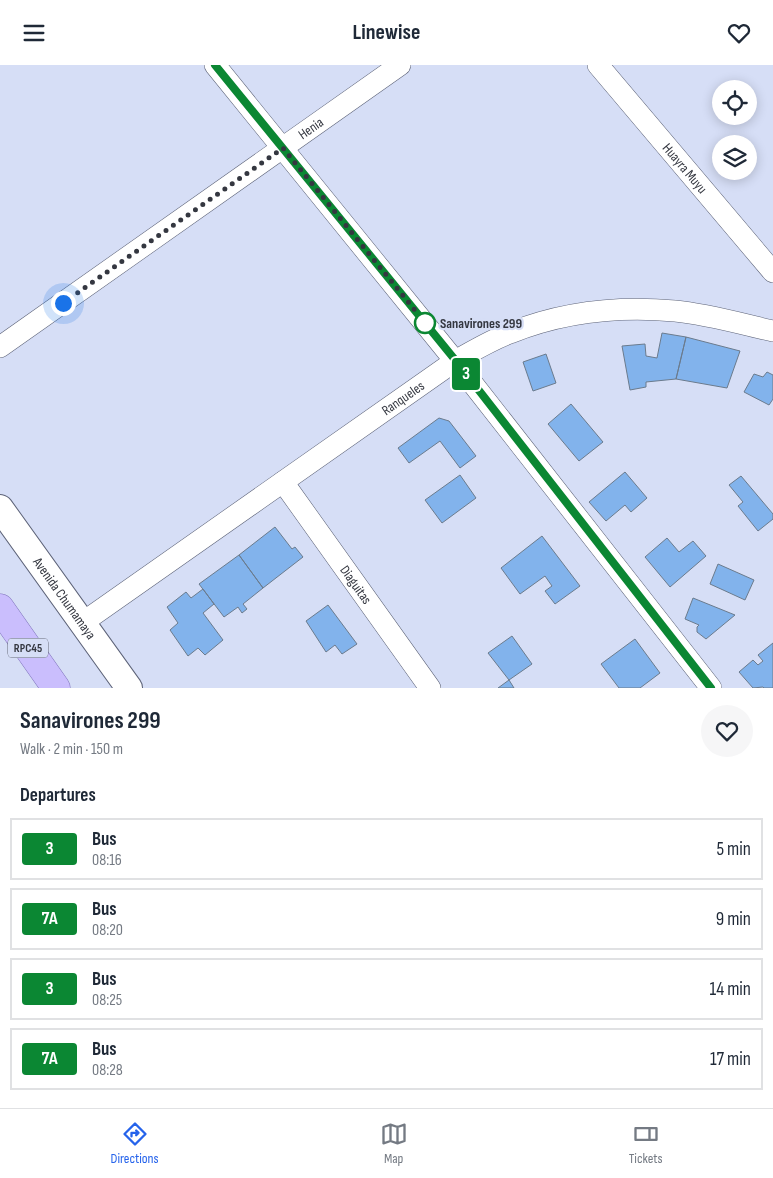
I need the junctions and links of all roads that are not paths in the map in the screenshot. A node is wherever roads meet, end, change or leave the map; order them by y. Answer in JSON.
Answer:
{"nodes":[{"id":1,"x":216,"y":65,"type":"edge"},
{"id":2,"x":400,"y":65,"type":"edge"},
{"id":3,"x":598,"y":65,"type":"edge"},
{"id":4,"x":283,"y":148,"type":"junction"},
{"id":5,"x":773,"y":272,"type":"edge"},
{"id":6,"x":773,"y":331,"type":"edge"},
{"id":7,"x":0,"y":347,"type":"edge"},
{"id":8,"x":456,"y":361,"type":"junction"},
{"id":9,"x":283,"y":482,"type":"junction"},
{"id":10,"x":0,"y":509,"type":"edge"},
{"id":11,"x":0,"y":608,"type":"edge"},
{"id":12,"x":82,"y":623,"type":"junction"},
{"id":13,"x":56,"y":688,"type":"edge"},
{"id":14,"x":128,"y":688,"type":"edge"},
{"id":15,"x":430,"y":688,"type":"edge"},
{"id":16,"x":711,"y":688,"type":"edge"}],
"edges":[{"from":1,"to":4,"type":"street"},
{"from":2,"to":4,"type":"street","name":"Henia"},
{"from":3,"to":5,"type":"street","name":"Huayra Muyu"},
{"from":4,"to":7,"type":"street","name":"Henia"},
{"from":4,"to":8,"type":"street"},
{"from":6,"to":8,"type":"street","name":"Ranqueles"},
{"from":8,"to":9,"type":"street","name":"Ranqueles"},
{"from":8,"to":16,"type":"street"},
{"from":9,"to":12,"type":"street","name":"Ranqueles"},
{"from":9,"to":15,"type":"street","name":"Diaguitas"},
{"from":10,"to":12,"type":"street","name":"Avenida Chumamaya"},
{"from":11,"to":13,"type":"main road","number":"RPC45"},
{"from":12,"to":14,"type":"street","name":"Avenida Chumamaya"}]}
